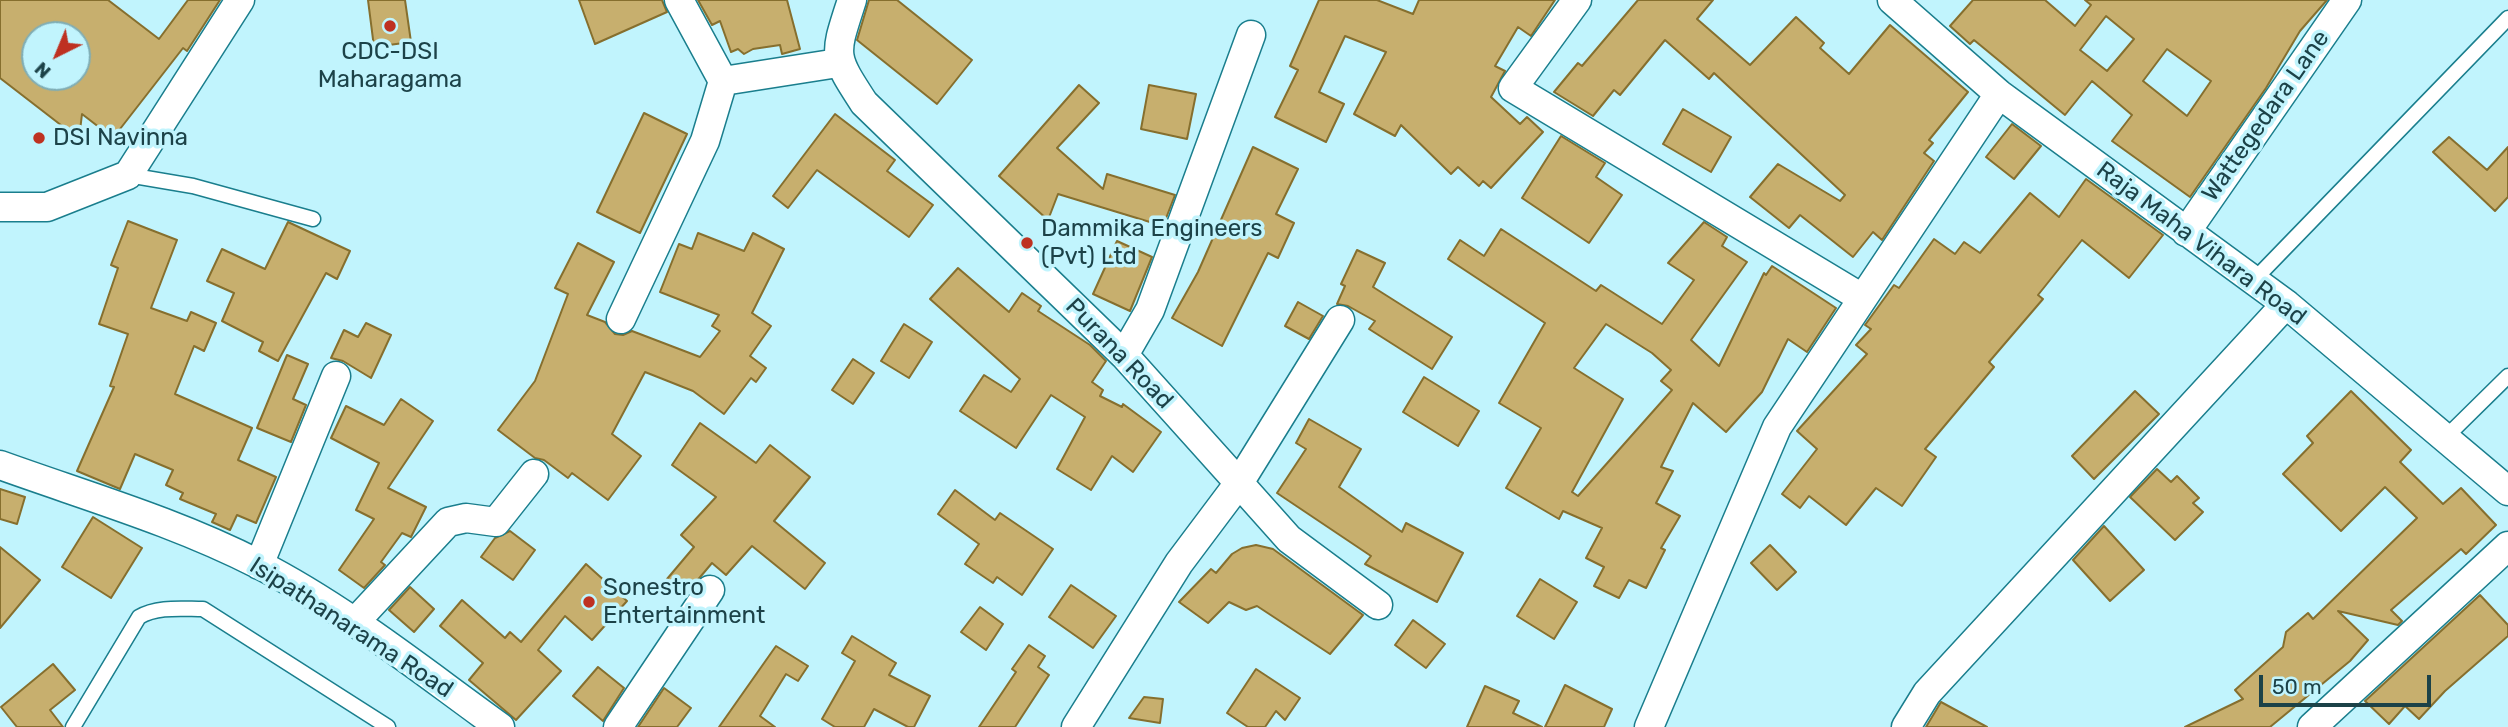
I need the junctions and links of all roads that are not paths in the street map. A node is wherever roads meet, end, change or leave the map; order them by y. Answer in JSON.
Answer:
{"nodes":[{"id":1,"x":240,"y":0,"type":"edge"},
{"id":2,"x":679,"y":0,"type":"edge"},
{"id":3,"x":852,"y":0,"type":"edge"},
{"id":4,"x":1577,"y":0,"type":"edge"},
{"id":5,"x":1892,"y":0,"type":"edge"},
{"id":6,"x":2347,"y":0,"type":"edge"},
{"id":7,"x":2508,"y":18,"type":"edge"},
{"id":8,"x":1251,"y":35,"type":"dead end"},
{"id":9,"x":838,"y":63,"type":"junction"},
{"id":10,"x":723,"y":81,"type":"junction"},
{"id":11,"x":1999,"y":94,"type":"junction"},
{"id":12,"x":128,"y":175,"type":"junction"},
{"id":13,"x":0,"y":207,"type":"edge"},
{"id":14,"x":313,"y":219,"type":"dead end"},
{"id":15,"x":2186,"y":232,"type":"junction"},
{"id":16,"x":2254,"y":280,"type":"junction"},
{"id":17,"x":1862,"y":298,"type":"junction"},
{"id":18,"x":2286,"y":304,"type":"junction"},
{"id":19,"x":621,"y":319,"type":"dead end"},
{"id":20,"x":1340,"y":320,"type":"dead end"},
{"id":21,"x":1124,"y":355,"type":"junction"},
{"id":22,"x":336,"y":376,"type":"dead end"},
{"id":23,"x":2508,"y":376,"type":"edge"},
{"id":24,"x":2444,"y":439,"type":"junction"},
{"id":25,"x":0,"y":465,"type":"edge"},
{"id":26,"x":534,"y":474,"type":"dead end"},
{"id":27,"x":1239,"y":483,"type":"junction"},
{"id":28,"x":2508,"y":491,"type":"edge"},
{"id":29,"x":2508,"y":546,"type":"edge"},
{"id":30,"x":259,"y":565,"type":"junction"},
{"id":31,"x":710,"y":590,"type":"dead end"},
{"id":32,"x":1378,"y":605,"type":"dead end"},
{"id":33,"x":354,"y":623,"type":"junction"},
{"id":34,"x":73,"y":727,"type":"edge"},
{"id":35,"x":388,"y":727,"type":"edge"},
{"id":36,"x":500,"y":727,"type":"edge"},
{"id":37,"x":618,"y":727,"type":"edge"},
{"id":38,"x":1076,"y":727,"type":"edge"},
{"id":39,"x":1649,"y":727,"type":"edge"},
{"id":40,"x":1906,"y":727,"type":"edge"},
{"id":41,"x":2312,"y":727,"type":"edge"}],
"edges":[{"from":1,"to":12,"type":"street"},
{"from":2,"to":10,"type":"street"},
{"from":3,"to":9,"type":"street"},
{"from":4,"to":17,"type":"street"},
{"from":5,"to":11,"type":"street","name":"Raja Maha Vihara Road"},
{"from":6,"to":15,"type":"street","name":"Wattegedara Lane"},
{"from":7,"to":16,"type":"lane"},
{"from":8,"to":21,"type":"street"},
{"from":9,"to":10,"type":"street"},
{"from":9,"to":21,"type":"street","name":"Purana Road"},
{"from":10,"to":19,"type":"street"},
{"from":11,"to":15,"type":"street","name":"Raja Maha Vihara Road"},
{"from":11,"to":17,"type":"street"},
{"from":12,"to":13,"type":"street"},
{"from":12,"to":14,"type":"lane"},
{"from":15,"to":16,"type":"street","name":"Raja Maha Vihara Road"},
{"from":16,"to":18,"type":"street","name":"Raja Maha Vihara Road"},
{"from":17,"to":39,"type":"street"},
{"from":18,"to":24,"type":"street","name":"Raja Maha Vihara Road"},
{"from":18,"to":40,"type":"street"},
{"from":20,"to":27,"type":"street"},
{"from":21,"to":27,"type":"street","name":"Purana Road"},
{"from":22,"to":30,"type":"street"},
{"from":23,"to":24,"type":"lane"},
{"from":24,"to":28,"type":"street","name":"Raja Maha Vihara Road"},
{"from":25,"to":30,"type":"street","name":"Isipathanarama Road"},
{"from":26,"to":33,"type":"street"},
{"from":27,"to":32,"type":"street","name":"Purana Road"},
{"from":27,"to":38,"type":"street"},
{"from":29,"to":41,"type":"street"},
{"from":30,"to":33,"type":"street","name":"Isipathanarama Road"},
{"from":31,"to":37,"type":"street"},
{"from":33,"to":36,"type":"street","name":"Isipathanarama Road"},
{"from":34,"to":35,"type":"lane"}]}
